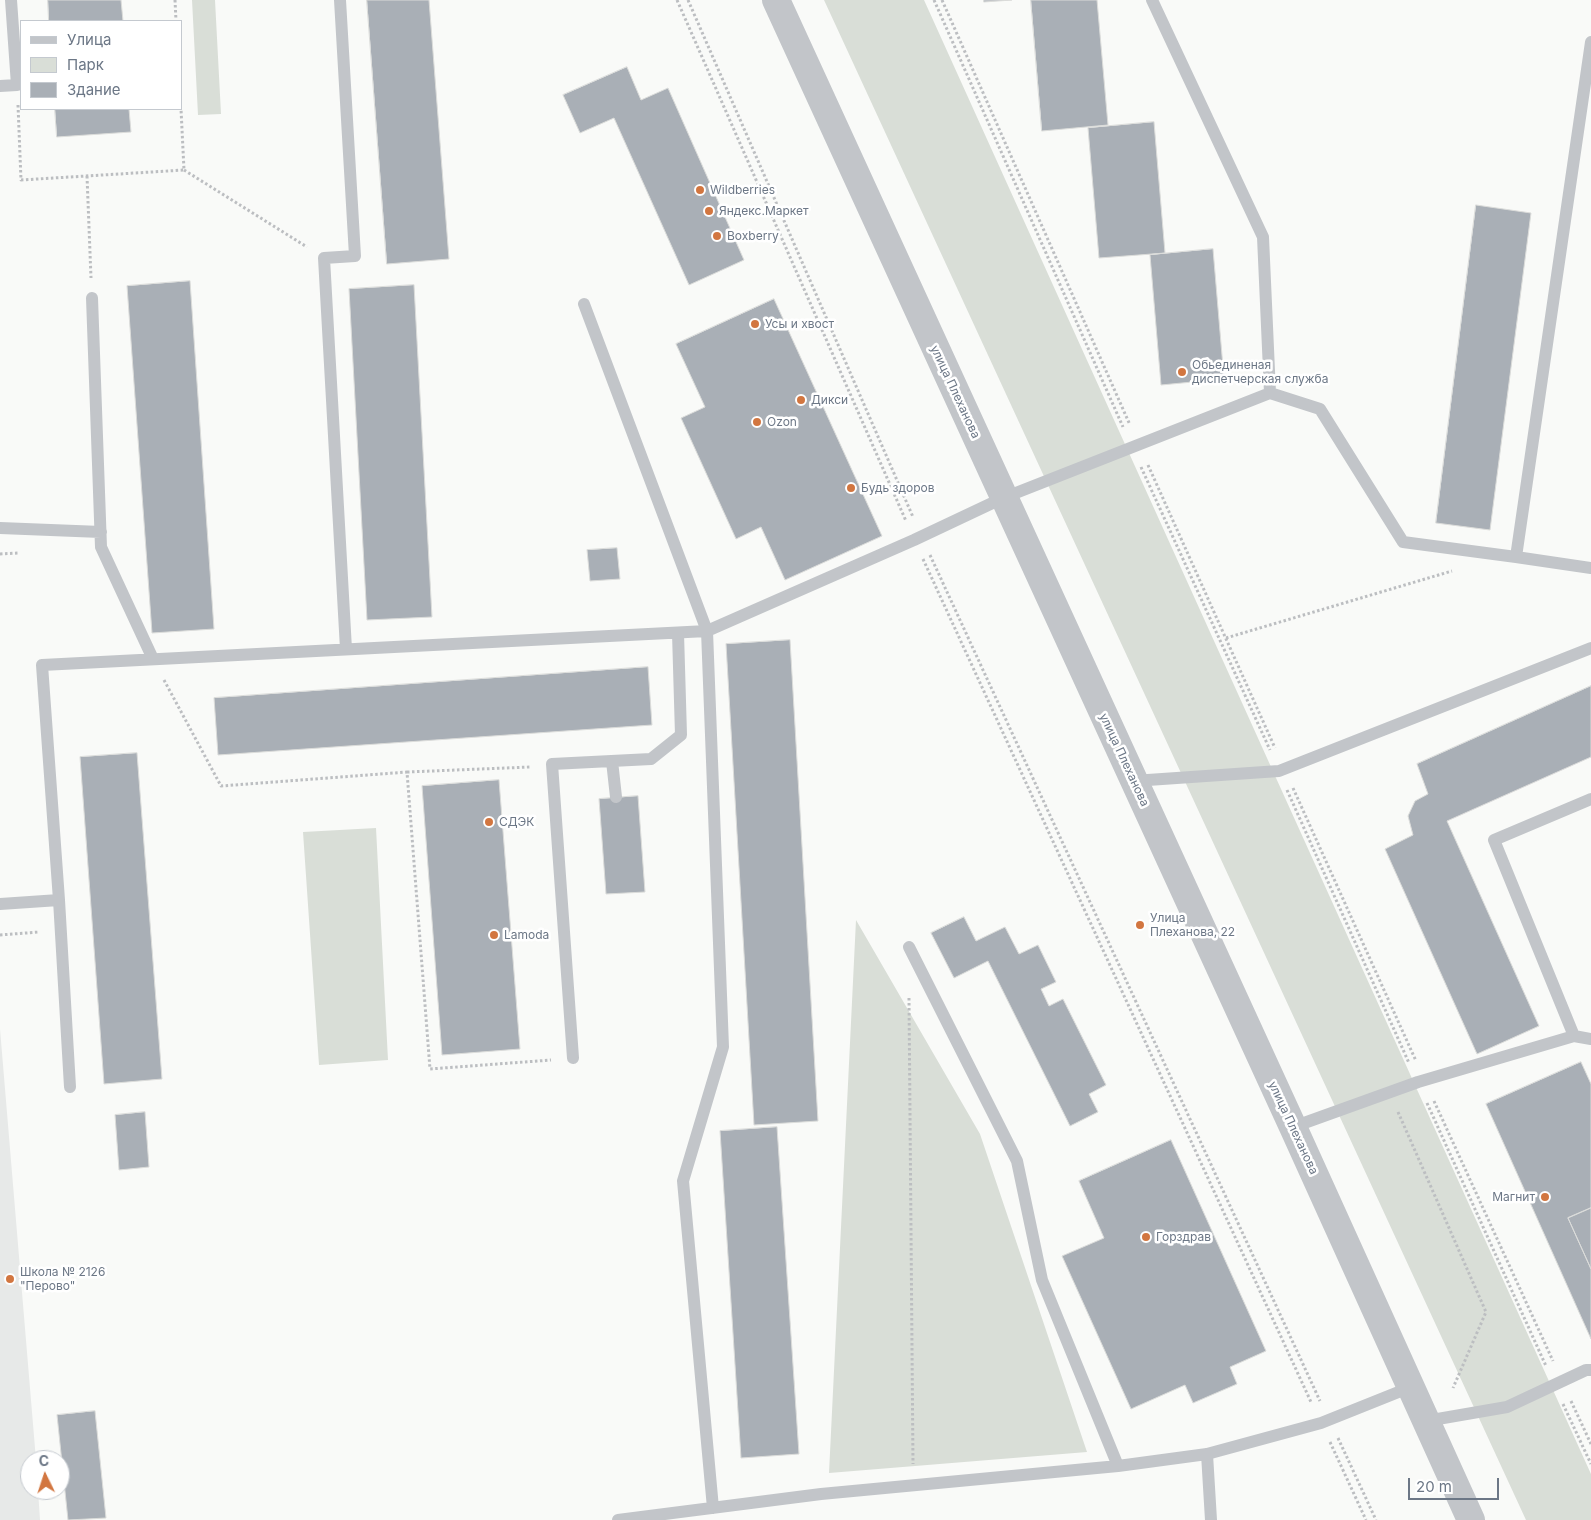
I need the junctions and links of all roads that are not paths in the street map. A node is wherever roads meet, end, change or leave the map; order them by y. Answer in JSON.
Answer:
{"nodes":[{"id":1,"x":11,"y":0,"type":"edge"},
{"id":2,"x":340,"y":0,"type":"edge"},
{"id":3,"x":776,"y":0,"type":"edge"},
{"id":4,"x":1152,"y":0,"type":"edge"},
{"id":5,"x":1591,"y":42,"type":"edge"},
{"id":6,"x":14,"y":43,"type":"junction"},
{"id":7,"x":0,"y":44,"type":"edge"},
{"id":8,"x":0,"y":86,"type":"edge"},
{"id":9,"x":92,"y":298,"type":"road end"},
{"id":10,"x":584,"y":304,"type":"dead end"},
{"id":11,"x":1270,"y":393,"type":"junction"},
{"id":12,"x":1004,"y":498,"type":"junction"},
{"id":13,"x":0,"y":528,"type":"edge"},
{"id":14,"x":101,"y":532,"type":"junction"},
{"id":15,"x":1516,"y":557,"type":"junction"},
{"id":16,"x":1591,"y":568,"type":"edge"},
{"id":17,"x":707,"y":631,"type":"junction"},
{"id":18,"x":678,"y":633,"type":"junction"},
{"id":19,"x":1591,"y":648,"type":"edge"},
{"id":20,"x":346,"y":649,"type":"junction"},
{"id":21,"x":153,"y":659,"type":"junction"},
{"id":22,"x":612,"y":761,"type":"junction"},
{"id":23,"x":1133,"y":781,"type":"junction"},
{"id":24,"x":616,"y":797,"type":"dead end"},
{"id":25,"x":1591,"y":799,"type":"edge"},
{"id":26,"x":59,"y":900,"type":"junction"},
{"id":27,"x":0,"y":904,"type":"edge"},
{"id":28,"x":909,"y":947,"type":"dead end"},
{"id":29,"x":1574,"y":1036,"type":"junction"},
{"id":30,"x":1591,"y":1039,"type":"edge"},
{"id":31,"x":573,"y":1058,"type":"road end"},
{"id":32,"x":70,"y":1087,"type":"dead end"},
{"id":33,"x":1293,"y":1126,"type":"junction"},
{"id":34,"x":1591,"y":1370,"type":"edge"},
{"id":35,"x":1410,"y":1387,"type":"junction"},
{"id":36,"x":1426,"y":1421,"type":"junction"},
{"id":37,"x":1207,"y":1454,"type":"junction"},
{"id":38,"x":1118,"y":1466,"type":"junction"},
{"id":39,"x":713,"y":1508,"type":"junction"},
{"id":40,"x":618,"y":1520,"type":"edge"},
{"id":41,"x":1212,"y":1520,"type":"edge"},
{"id":42,"x":1470,"y":1520,"type":"edge"}],
"edges":[{"from":1,"to":6,"type":"lane"},
{"from":2,"to":20,"type":"lane"},
{"from":3,"to":12,"type":"street","name":"улица Плеханова"},
{"from":4,"to":11,"type":"lane"},
{"from":5,"to":15,"type":"lane"},
{"from":6,"to":7,"type":"lane"},
{"from":6,"to":8,"type":"lane"},
{"from":9,"to":14,"type":"lane"},
{"from":10,"to":17,"type":"lane"},
{"from":11,"to":12,"type":"lane"},
{"from":11,"to":15,"type":"lane"},
{"from":12,"to":17,"type":"lane"},
{"from":12,"to":23,"type":"street","name":"улица Плеханова"},
{"from":13,"to":14,"type":"lane"},
{"from":14,"to":21,"type":"lane"},
{"from":15,"to":16,"type":"lane"},
{"from":17,"to":18,"type":"lane"},
{"from":17,"to":39,"type":"lane"},
{"from":18,"to":20,"type":"lane"},
{"from":18,"to":22,"type":"lane"},
{"from":19,"to":23,"type":"lane"},
{"from":20,"to":21,"type":"lane"},
{"from":21,"to":26,"type":"lane"},
{"from":22,"to":24,"type":"lane"},
{"from":22,"to":31,"type":"lane"},
{"from":23,"to":33,"type":"street","name":"улица Плеханова"},
{"from":25,"to":29,"type":"lane"},
{"from":26,"to":27,"type":"lane"},
{"from":26,"to":32,"type":"lane"},
{"from":28,"to":38,"type":"lane"},
{"from":29,"to":30,"type":"lane"},
{"from":29,"to":33,"type":"lane"},
{"from":33,"to":35,"type":"street","name":"улица Плеханова"},
{"from":34,"to":36,"type":"lane"},
{"from":35,"to":36,"type":"street","name":"улица Плеханова"},
{"from":35,"to":37,"type":"lane"},
{"from":36,"to":42,"type":"street","name":"улица Плеханова"},
{"from":37,"to":38,"type":"lane"},
{"from":37,"to":41,"type":"lane"},
{"from":38,"to":39,"type":"lane"},
{"from":39,"to":40,"type":"lane"}]}
